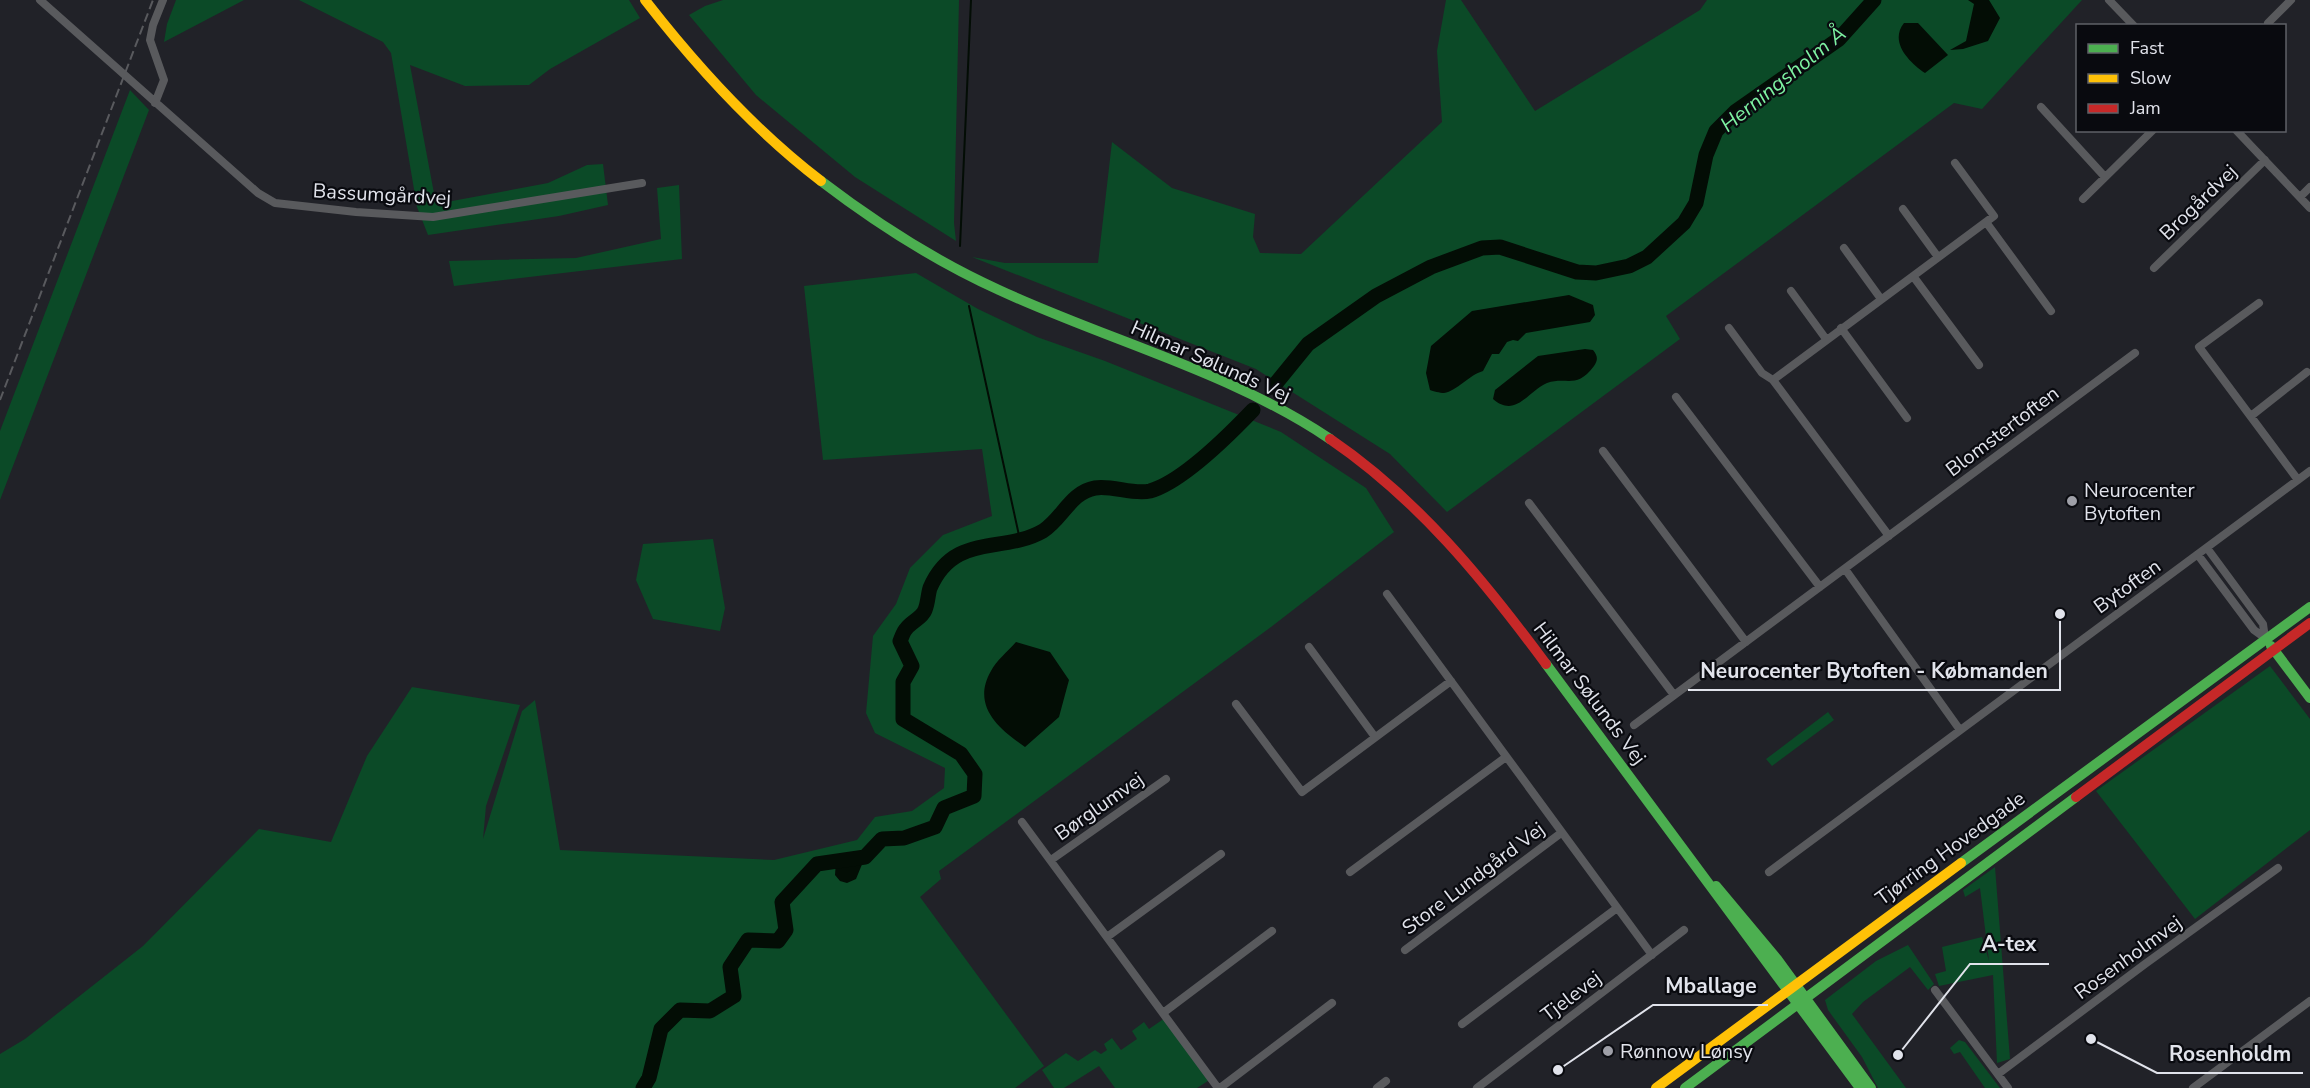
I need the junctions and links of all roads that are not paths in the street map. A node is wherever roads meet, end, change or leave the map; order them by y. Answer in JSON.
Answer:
{"nodes":[{"id":1,"x":40,"y":0,"type":"edge"},
{"id":2,"x":163,"y":0,"type":"edge"},
{"id":3,"x":645,"y":0,"type":"edge"},
{"id":4,"x":2109,"y":0,"type":"edge"},
{"id":5,"x":2291,"y":0,"type":"edge"},
{"id":6,"x":2268,"y":23,"type":"dead end"},
{"id":7,"x":2132,"y":24,"type":"edge"},
{"id":8,"x":155,"y":104,"type":"junction"},
{"id":9,"x":2041,"y":108,"type":"dead end"},
{"id":10,"x":2151,"y":132,"type":"edge"},
{"id":11,"x":2238,"y":132,"type":"edge"},
{"id":12,"x":2265,"y":160,"type":"junction"},
{"id":13,"x":1955,"y":163,"type":"dead end"},
{"id":14,"x":2105,"y":177,"type":"junction"},
{"id":15,"x":642,"y":183,"type":"dead end"},
{"id":16,"x":2310,"y":188,"type":"edge"},
{"id":17,"x":2300,"y":197,"type":"junction"},
{"id":18,"x":2083,"y":199,"type":"dead end"},
{"id":19,"x":2310,"y":208,"type":"edge"},
{"id":20,"x":1903,"y":209,"type":"dead end"},
{"id":21,"x":1986,"y":222,"type":"junction"},
{"id":22,"x":1845,"y":248,"type":"dead end"},
{"id":23,"x":1938,"y":257,"type":"junction"},
{"id":24,"x":2154,"y":268,"type":"dead end"},
{"id":25,"x":1912,"y":276,"type":"junction"},
{"id":26,"x":1791,"y":291,"type":"dead end"},
{"id":27,"x":1881,"y":298,"type":"junction"},
{"id":28,"x":2259,"y":303,"type":"dead end"},
{"id":29,"x":2051,"y":311,"type":"dead end"},
{"id":30,"x":1729,"y":328,"type":"dead end"},
{"id":31,"x":1841,"y":328,"type":"junction"},
{"id":32,"x":1826,"y":339,"type":"junction"},
{"id":33,"x":2135,"y":353,"type":"dead end"},
{"id":34,"x":1979,"y":364,"type":"dead end"},
{"id":35,"x":2307,"y":372,"type":"dead end"},
{"id":36,"x":1773,"y":380,"type":"junction"},
{"id":37,"x":1676,"y":397,"type":"dead end"},
{"id":38,"x":2251,"y":416,"type":"junction"},
{"id":39,"x":1907,"y":418,"type":"dead end"},
{"id":40,"x":1603,"y":451,"type":"dead end"},
{"id":41,"x":2310,"y":471,"type":"edge"},
{"id":42,"x":2298,"y":480,"type":"junction"},
{"id":43,"x":1528,"y":503,"type":"dead end"},
{"id":44,"x":1889,"y":536,"type":"junction"},
{"id":45,"x":2207,"y":548,"type":"junction"},
{"id":46,"x":2198,"y":555,"type":"junction"},
{"id":47,"x":1845,"y":568,"type":"junction"},
{"id":48,"x":1820,"y":587,"type":"junction"},
{"id":49,"x":1387,"y":594,"type":"dead end"},
{"id":50,"x":2310,"y":607,"type":"edge"},
{"id":51,"x":2310,"y":623,"type":"edge"},
{"id":52,"x":2265,"y":638,"type":"junction"},
{"id":53,"x":1746,"y":642,"type":"junction"},
{"id":54,"x":1309,"y":647,"type":"dead end"},
{"id":55,"x":2275,"y":651,"type":"junction"},
{"id":56,"x":1451,"y":681,"type":"junction"},
{"id":57,"x":1674,"y":695,"type":"junction"},
{"id":58,"x":2310,"y":698,"type":"edge"},
{"id":59,"x":1236,"y":704,"type":"dead end"},
{"id":60,"x":1634,"y":725,"type":"dead end"},
{"id":61,"x":1960,"y":730,"type":"junction"},
{"id":62,"x":1376,"y":737,"type":"junction"},
{"id":63,"x":1506,"y":757,"type":"junction"},
{"id":64,"x":1166,"y":779,"type":"dead end"},
{"id":65,"x":1023,"y":822,"type":"dead end"},
{"id":66,"x":1562,"y":833,"type":"junction"},
{"id":67,"x":1221,"y":854,"type":"dead end"},
{"id":68,"x":1051,"y":861,"type":"junction"},
{"id":69,"x":2278,"y":868,"type":"dead end"},
{"id":70,"x":1350,"y":872,"type":"dead end"},
{"id":71,"x":1769,"y":872,"type":"dead end"},
{"id":72,"x":1617,"y":908,"type":"junction"},
{"id":73,"x":1684,"y":930,"type":"dead end"},
{"id":74,"x":1272,"y":931,"type":"dead end"},
{"id":75,"x":1107,"y":937,"type":"junction"},
{"id":76,"x":1405,"y":950,"type":"dead end"},
{"id":77,"x":1652,"y":956,"type":"junction"},
{"id":78,"x":1792,"y":988,"type":"junction"},
{"id":79,"x":1935,"y":990,"type":"dead end"},
{"id":80,"x":1801,"y":1001,"type":"junction"},
{"id":81,"x":2310,"y":1001,"type":"edge"},
{"id":82,"x":1332,"y":1003,"type":"dead end"},
{"id":83,"x":1163,"y":1013,"type":"junction"},
{"id":84,"x":1462,"y":1024,"type":"dead end"},
{"id":85,"x":1998,"y":1074,"type":"junction"},
{"id":86,"x":1386,"y":1082,"type":"dead end"},
{"id":87,"x":1219,"y":1088,"type":"edge"},
{"id":88,"x":1377,"y":1088,"type":"edge"},
{"id":89,"x":1477,"y":1088,"type":"edge"},
{"id":90,"x":1656,"y":1088,"type":"edge"},
{"id":91,"x":1685,"y":1088,"type":"edge"},
{"id":92,"x":1860,"y":1088,"type":"edge"},
{"id":93,"x":1871,"y":1088,"type":"edge"},
{"id":94,"x":2008,"y":1088,"type":"edge"},
{"id":95,"x":2193,"y":1088,"type":"edge"}],
"edges":[{"from":1,"to":8,"type":"street","name":"Bassumgårdvej"},
{"from":2,"to":8,"type":"street"},
{"from":3,"to":78,"type":"street","name":"Hilmar Sølunds Vej"},
{"from":4,"to":7,"type":"street"},
{"from":5,"to":6,"type":"street"},
{"from":8,"to":15,"type":"street","name":"Bassumgårdvej"},
{"from":9,"to":14,"type":"street"},
{"from":10,"to":14,"type":"street"},
{"from":11,"to":12,"type":"street","name":"Brogårdvej"},
{"from":12,"to":17,"type":"street","name":"Brogårdvej"},
{"from":12,"to":24,"type":"street","name":"Brogårdvej"},
{"from":13,"to":21,"type":"street"},
{"from":14,"to":18,"type":"street"},
{"from":16,"to":17,"type":"street"},
{"from":17,"to":19,"type":"street","name":"Brogårdvej"},
{"from":20,"to":23,"type":"street"},
{"from":21,"to":23,"type":"street"},
{"from":21,"to":29,"type":"street"},
{"from":22,"to":27,"type":"street"},
{"from":23,"to":25,"type":"street"},
{"from":25,"to":27,"type":"street"},
{"from":25,"to":34,"type":"street"},
{"from":26,"to":32,"type":"street"},
{"from":27,"to":31,"type":"street"},
{"from":28,"to":38,"type":"street"},
{"from":30,"to":36,"type":"street"},
{"from":31,"to":32,"type":"street"},
{"from":31,"to":39,"type":"street"},
{"from":32,"to":36,"type":"street"},
{"from":33,"to":44,"type":"street","name":"Blomstertoften"},
{"from":35,"to":38,"type":"street"},
{"from":36,"to":44,"type":"street"},
{"from":37,"to":48,"type":"street"},
{"from":38,"to":42,"type":"street"},
{"from":40,"to":53,"type":"street"},
{"from":41,"to":42,"type":"street","name":"Bytoften"},
{"from":42,"to":45,"type":"street","name":"Bytoften"},
{"from":43,"to":57,"type":"street"},
{"from":44,"to":47,"type":"street","name":"Blomstertoften"},
{"from":45,"to":46,"type":"street","name":"Bytoften"},
{"from":45,"to":52,"type":"street"},
{"from":46,"to":52,"type":"street"},
{"from":46,"to":61,"type":"street","name":"Bytoften"},
{"from":47,"to":48,"type":"street","name":"Blomstertoften"},
{"from":47,"to":61,"type":"street"},
{"from":48,"to":53,"type":"street","name":"Blomstertoften"},
{"from":49,"to":56,"type":"street","name":"Store Lundgård Vej"},
{"from":50,"to":52,"type":"street","name":"Tjørring Hovedgade"},
{"from":51,"to":55,"type":"street","name":"Tjørring Hovedgade"},
{"from":52,"to":55,"type":"street"},
{"from":52,"to":78,"type":"street","name":"Tjørring Hovedgade"},
{"from":53,"to":57,"type":"street","name":"Blomstertoften"},
{"from":54,"to":62,"type":"street"},
{"from":55,"to":58,"type":"street"},
{"from":55,"to":80,"type":"street","name":"Tjørring Hovedgade"},
{"from":56,"to":62,"type":"street"},
{"from":56,"to":63,"type":"street","name":"Store Lundgård Vej"},
{"from":57,"to":60,"type":"street","name":"Blomstertoften"},
{"from":59,"to":62,"type":"street"},
{"from":61,"to":71,"type":"street","name":"Bytoften"},
{"from":63,"to":66,"type":"street","name":"Store Lundgård Vej"},
{"from":63,"to":70,"type":"street"},
{"from":64,"to":68,"type":"street","name":"Børglumvej"},
{"from":65,"to":68,"type":"street","name":"Børglumvej"},
{"from":66,"to":72,"type":"street","name":"Store Lundgård Vej"},
{"from":66,"to":76,"type":"street","name":"Store Lundgård Vej"},
{"from":67,"to":75,"type":"street"},
{"from":68,"to":75,"type":"street","name":"Børglumvej"},
{"from":69,"to":85,"type":"street","name":"Rosenholmvej"},
{"from":72,"to":77,"type":"street","name":"Store Lundgård Vej"},
{"from":72,"to":84,"type":"street"},
{"from":73,"to":77,"type":"street","name":"Tjelevej"},
{"from":74,"to":83,"type":"street"},
{"from":75,"to":83,"type":"street","name":"Børglumvej"},
{"from":77,"to":89,"type":"street","name":"Tjelevej"},
{"from":78,"to":80,"type":"street","name":"Hilmar Sølunds Vej"},
{"from":78,"to":90,"type":"street","name":"Tjørring Hovedgade"},
{"from":79,"to":85,"type":"street"},
{"from":80,"to":91,"type":"street","name":"Tjørring Hovedgade"},
{"from":80,"to":92,"type":"street"},
{"from":80,"to":93,"type":"street"},
{"from":81,"to":95,"type":"street"},
{"from":82,"to":87,"type":"street","name":"Børglumvej"},
{"from":83,"to":87,"type":"street","name":"Børglumvej"},
{"from":85,"to":94,"type":"street"},
{"from":86,"to":88,"type":"street"}]}
